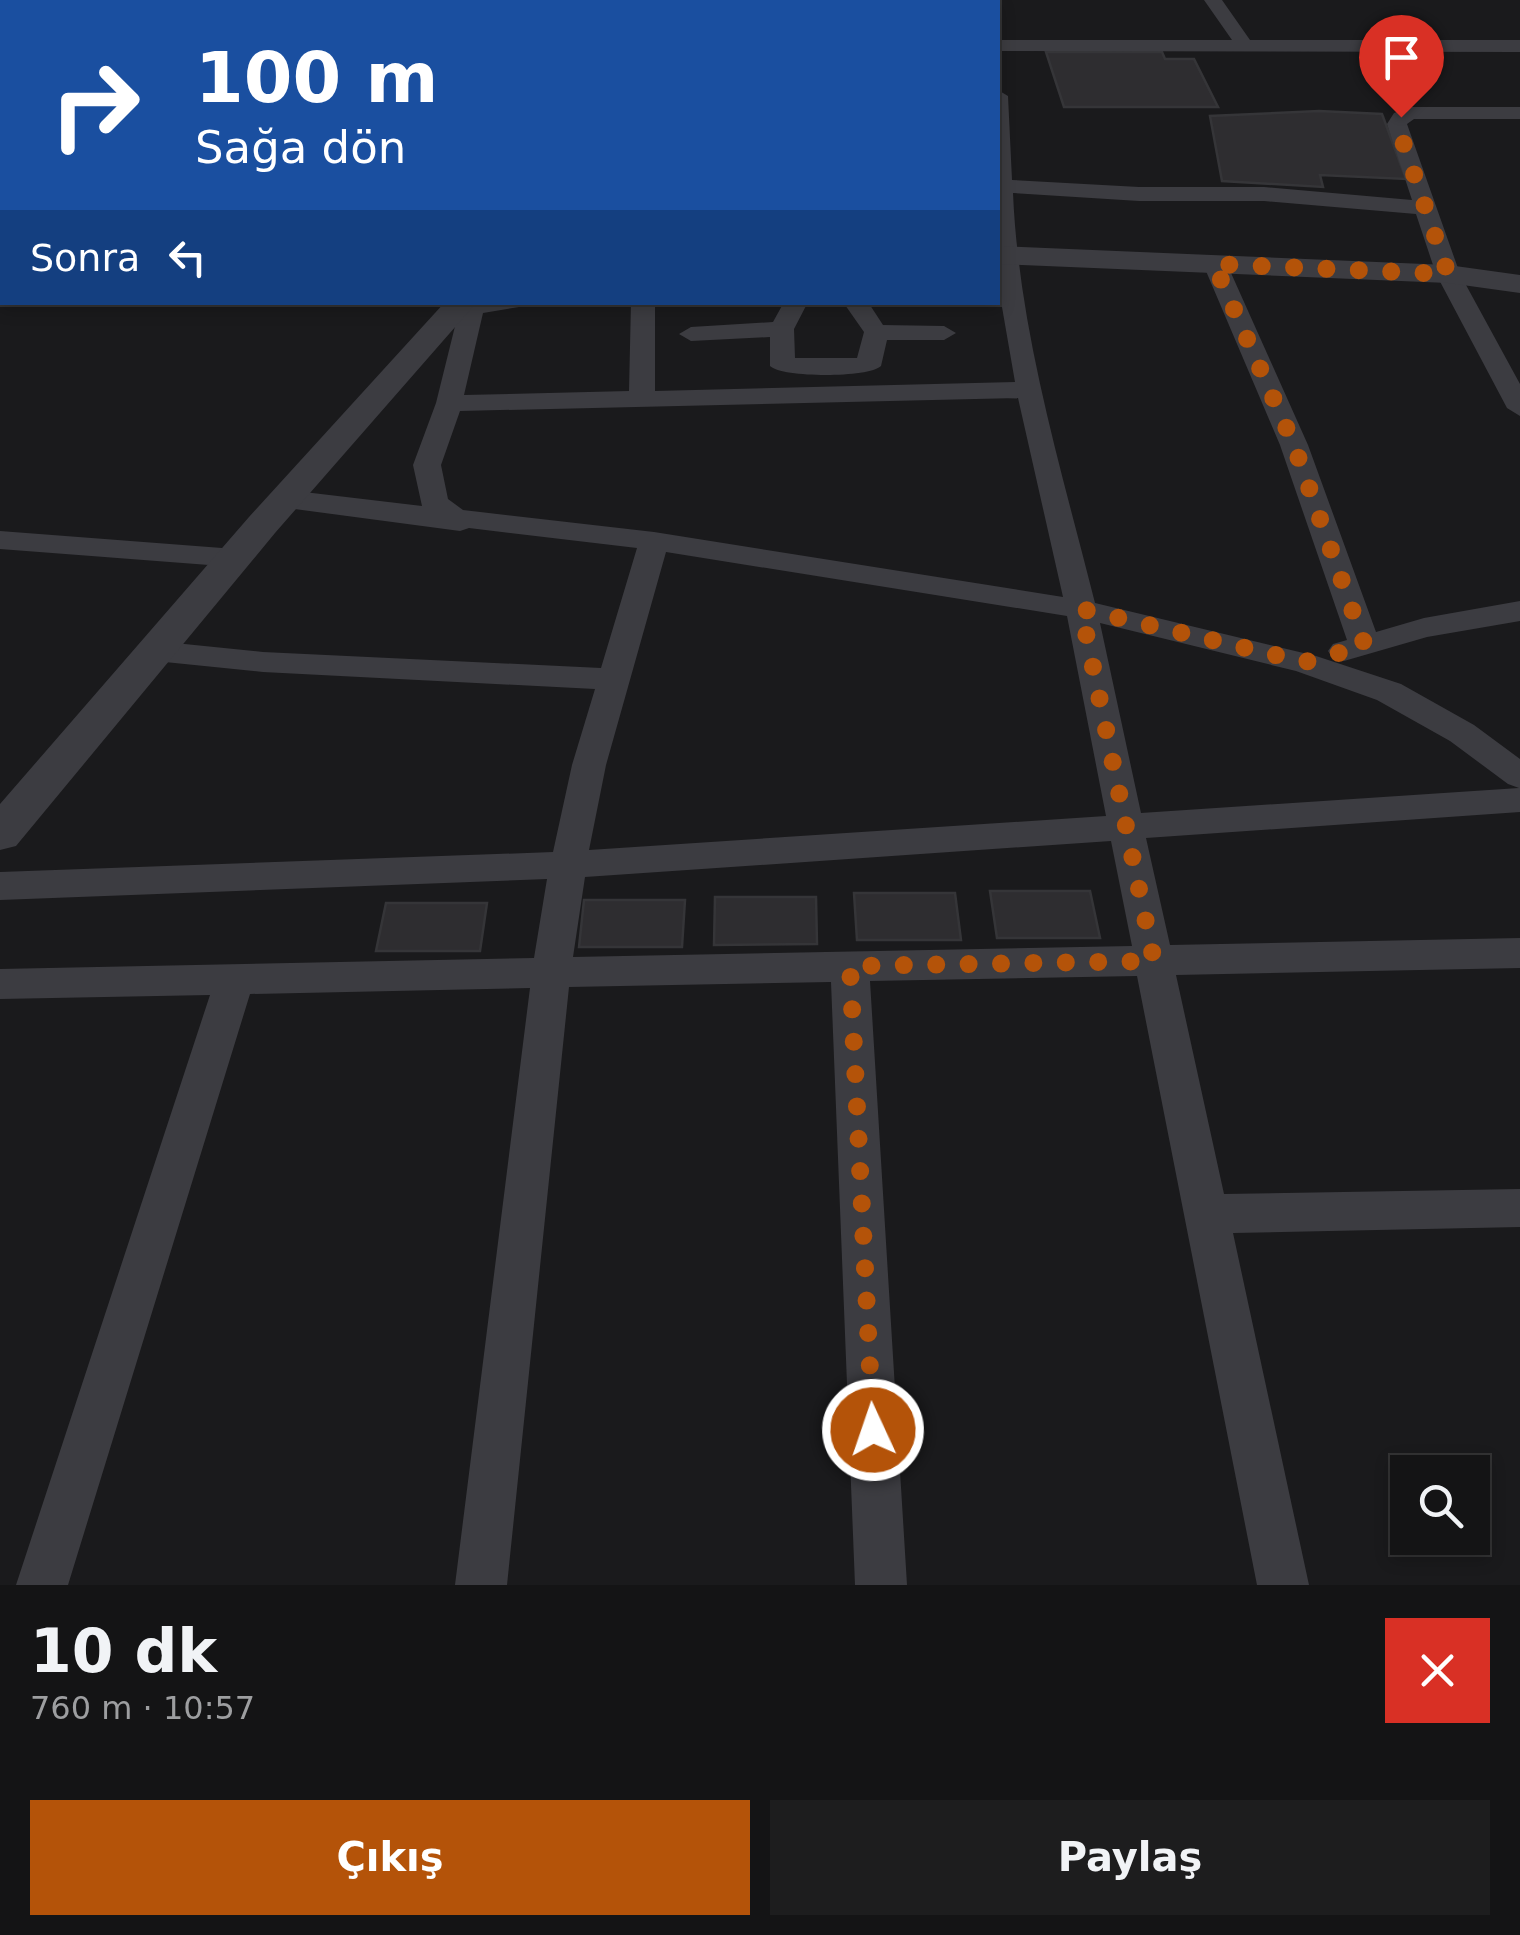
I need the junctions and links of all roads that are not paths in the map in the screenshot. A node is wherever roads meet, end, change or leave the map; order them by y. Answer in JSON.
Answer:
{"nodes":[{"id":1,"x":1213,"y":0,"type":"edge"},
{"id":2,"x":1000,"y":46,"type":"edge"},
{"id":3,"x":1245,"y":46,"type":"junction"},
{"id":4,"x":1520,"y":46,"type":"edge"},
{"id":5,"x":1520,"y":113,"type":"edge"},
{"id":6,"x":1000,"y":141,"type":"edge"},
{"id":7,"x":1002,"y":186,"type":"junction"},
{"id":8,"x":1426,"y":208,"type":"junction"},
{"id":9,"x":1001,"y":255,"type":"edge"},
{"id":10,"x":1214,"y":264,"type":"junction"},
{"id":11,"x":1448,"y":274,"type":"junction"},
{"id":12,"x":1520,"y":284,"type":"edge"},
{"id":13,"x":468,"y":305,"type":"edge"},
{"id":14,"x":469,"y":305,"type":"edge"},
{"id":15,"x":643,"y":305,"type":"edge"},
{"id":16,"x":794,"y":305,"type":"edge"},
{"id":17,"x":857,"y":305,"type":"edge"},
{"id":18,"x":782,"y":329,"type":"junction"},
{"id":19,"x":876,"y":332,"type":"junction"},
{"id":20,"x":944,"y":333,"type":"dead end"},
{"id":21,"x":692,"y":334,"type":"dead end"},
{"id":22,"x":1029,"y":390,"type":"junction"},
{"id":23,"x":642,"y":398,"type":"junction"},
{"id":24,"x":449,"y":404,"type":"junction"},
{"id":25,"x":1520,"y":408,"type":"edge"},
{"id":26,"x":286,"y":499,"type":"junction"},
{"id":27,"x":460,"y":522,"type":"junction"},
{"id":28,"x":0,"y":540,"type":"edge"},
{"id":29,"x":654,"y":542,"type":"junction"},
{"id":30,"x":235,"y":558,"type":"junction"},
{"id":31,"x":1081,"y":609,"type":"junction"},
{"id":32,"x":1520,"y":611,"type":"edge"},
{"id":33,"x":1365,"y":646,"type":"junction"},
{"id":34,"x":156,"y":651,"type":"junction"},
{"id":35,"x":1305,"y":662,"type":"junction"},
{"id":36,"x":614,"y":679,"type":"junction"},
{"id":37,"x":1520,"y":776,"type":"edge"},
{"id":38,"x":1520,"y":800,"type":"edge"},
{"id":39,"x":1126,"y":829,"type":"junction"},
{"id":40,"x":0,"y":834,"type":"edge"},
{"id":41,"x":568,"y":865,"type":"junction"},
{"id":42,"x":0,"y":886,"type":"edge"},
{"id":43,"x":1520,"y":953,"type":"edge"},
{"id":44,"x":1154,"y":961,"type":"junction"},
{"id":45,"x":850,"y":966,"type":"junction"},
{"id":46,"x":552,"y":972,"type":"junction"},
{"id":47,"x":235,"y":979,"type":"junction"},
{"id":48,"x":0,"y":984,"type":"edge"},
{"id":49,"x":1520,"y":1208,"type":"edge"},
{"id":50,"x":1206,"y":1214,"type":"junction"},
{"id":51,"x":42,"y":1585,"type":"edge"},
{"id":52,"x":481,"y":1585,"type":"edge"},
{"id":53,"x":881,"y":1585,"type":"edge"},
{"id":54,"x":1283,"y":1585,"type":"edge"}],
"edges":[{"from":1,"to":3,"type":"street"},
{"from":2,"to":3,"type":"street"},
{"from":3,"to":4,"type":"street"},
{"from":5,"to":8,"type":"street"},
{"from":6,"to":7,"type":"street"},
{"from":7,"to":8,"type":"street"},
{"from":7,"to":9,"type":"street"},
{"from":8,"to":11,"type":"street"},
{"from":9,"to":10,"type":"street"},
{"from":9,"to":22,"type":"street"},
{"from":10,"to":11,"type":"street"},
{"from":10,"to":33,"type":"street"},
{"from":11,"to":12,"type":"street"},
{"from":11,"to":25,"type":"street"},
{"from":13,"to":26,"type":"street"},
{"from":14,"to":24,"type":"street"},
{"from":15,"to":23,"type":"street"},
{"from":16,"to":18,"type":"street"},
{"from":17,"to":19,"type":"street"},
{"from":18,"to":19,"type":"street"},
{"from":18,"to":21,"type":"street"},
{"from":19,"to":20,"type":"street"},
{"from":22,"to":23,"type":"street"},
{"from":22,"to":31,"type":"street"},
{"from":23,"to":24,"type":"street"},
{"from":24,"to":27,"type":"street"},
{"from":26,"to":27,"type":"street"},
{"from":26,"to":30,"type":"street"},
{"from":27,"to":29,"type":"street"},
{"from":28,"to":30,"type":"street"},
{"from":29,"to":31,"type":"street"},
{"from":29,"to":36,"type":"street"},
{"from":30,"to":34,"type":"street"},
{"from":31,"to":35,"type":"street"},
{"from":31,"to":39,"type":"street"},
{"from":32,"to":33,"type":"street"},
{"from":33,"to":35,"type":"street"},
{"from":34,"to":36,"type":"street"},
{"from":34,"to":40,"type":"street"},
{"from":35,"to":37,"type":"street"},
{"from":36,"to":41,"type":"street"},
{"from":38,"to":39,"type":"street"},
{"from":39,"to":41,"type":"street"},
{"from":39,"to":44,"type":"street"},
{"from":41,"to":42,"type":"street"},
{"from":41,"to":46,"type":"street"},
{"from":43,"to":44,"type":"street"},
{"from":44,"to":45,"type":"street"},
{"from":44,"to":50,"type":"street"},
{"from":45,"to":46,"type":"street"},
{"from":45,"to":53,"type":"street"},
{"from":46,"to":47,"type":"street"},
{"from":46,"to":52,"type":"street"},
{"from":47,"to":48,"type":"street"},
{"from":47,"to":51,"type":"street"},
{"from":49,"to":50,"type":"street"},
{"from":50,"to":54,"type":"street"}]}
